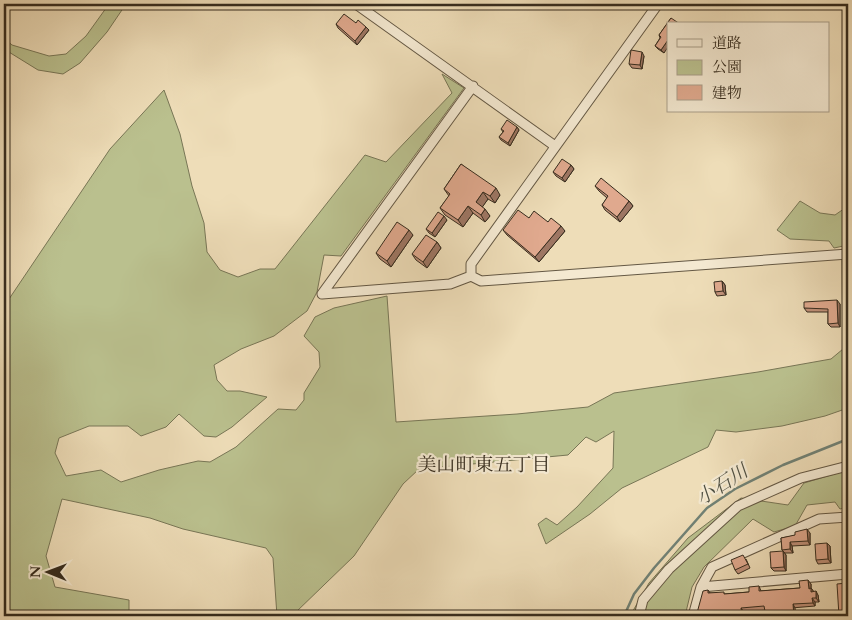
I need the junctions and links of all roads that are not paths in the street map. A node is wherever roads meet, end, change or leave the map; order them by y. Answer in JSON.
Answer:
{"nodes":[{"id":1,"x":356,"y":4,"type":"edge"},
{"id":2,"x":658,"y":4,"type":"edge"},
{"id":3,"x":473,"y":86,"type":"junction"},
{"id":4,"x":555,"y":146,"type":"junction"},
{"id":5,"x":848,"y":254,"type":"edge"},
{"id":6,"x":471,"y":276,"type":"junction"},
{"id":7,"x":848,"y":466,"type":"edge"},
{"id":8,"x":848,"y":517,"type":"edge"},
{"id":9,"x":848,"y":574,"type":"edge"},
{"id":10,"x":701,"y":587,"type":"junction"},
{"id":11,"x":639,"y":616,"type":"edge"},
{"id":12,"x":693,"y":616,"type":"edge"}],
"edges":[{"from":1,"to":3,"type":"street"},
{"from":2,"to":4,"type":"street"},
{"from":3,"to":4,"type":"street"},
{"from":3,"to":6,"type":"street"},
{"from":4,"to":6,"type":"street"},
{"from":5,"to":6,"type":"street"},
{"from":7,"to":11,"type":"street"},
{"from":8,"to":10,"type":"street"},
{"from":9,"to":10,"type":"street"},
{"from":10,"to":12,"type":"street"}]}
